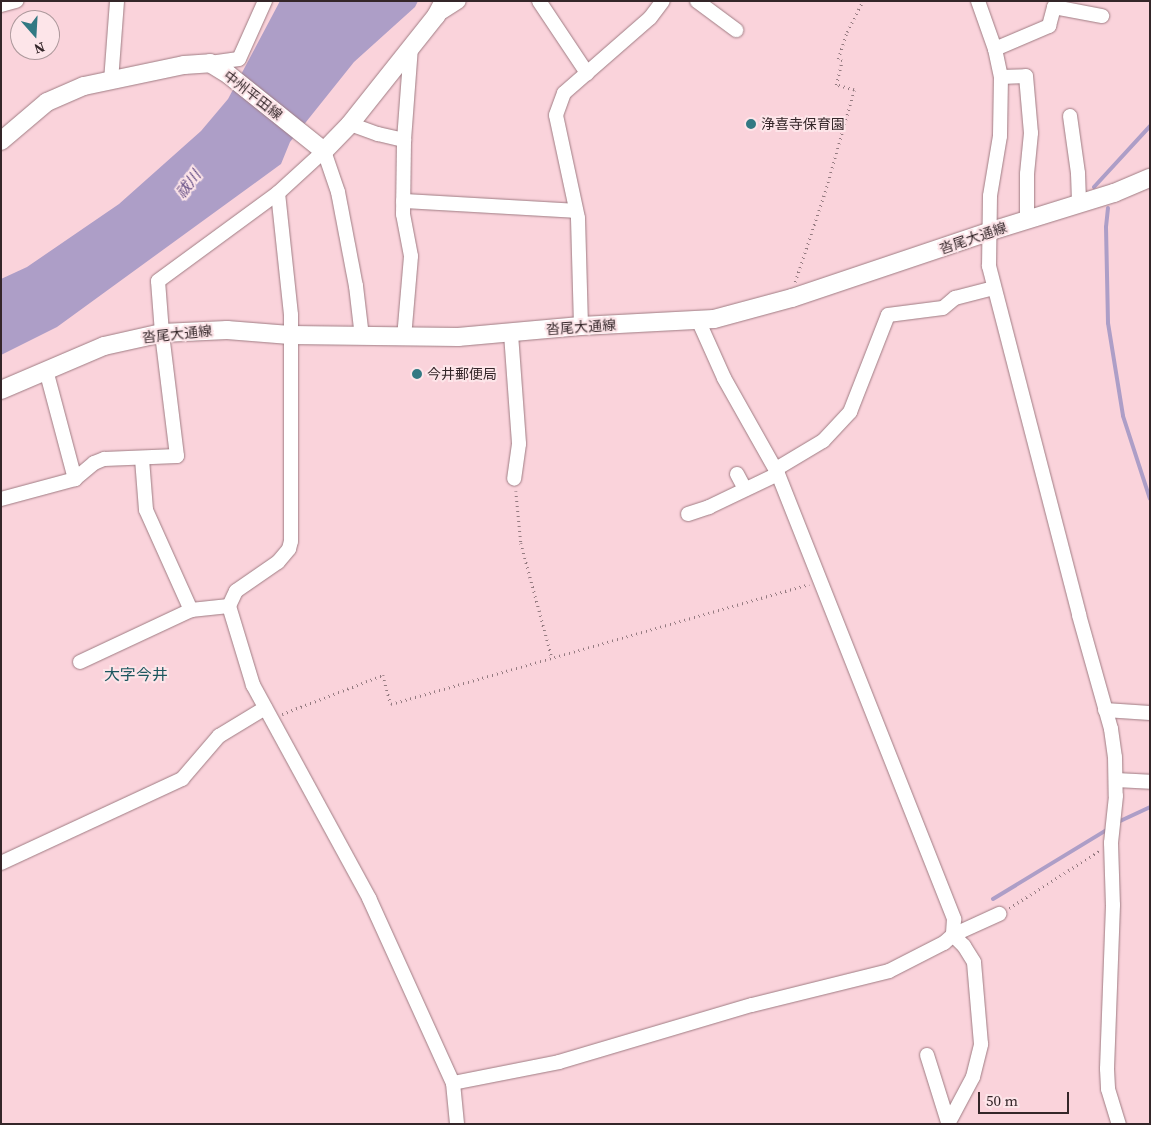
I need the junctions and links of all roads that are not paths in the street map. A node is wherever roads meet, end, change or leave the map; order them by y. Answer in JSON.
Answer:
{"nodes":[{"id":1,"x":16,"y":1,"type":"edge"},
{"id":2,"x":116,"y":1,"type":"edge"},
{"id":3,"x":265,"y":1,"type":"edge"},
{"id":4,"x":459,"y":1,"type":"edge"},
{"id":5,"x":539,"y":1,"type":"edge"},
{"id":6,"x":663,"y":1,"type":"edge"},
{"id":7,"x":696,"y":1,"type":"edge"},
{"id":8,"x":978,"y":1,"type":"edge"},
{"id":9,"x":1,"y":5,"type":"edge"},
{"id":10,"x":440,"y":9,"type":"edge"},
{"id":11,"x":1102,"y":16,"type":"dead end"},
{"id":12,"x":736,"y":30,"type":"dead end"},
{"id":13,"x":411,"y":47,"type":"junction"},
{"id":14,"x":995,"y":49,"type":"junction"},
{"id":15,"x":210,"y":63,"type":"junction"},
{"id":16,"x":587,"y":73,"type":"junction"},
{"id":17,"x":1001,"y":78,"type":"junction"},
{"id":18,"x":111,"y":80,"type":"junction"},
{"id":19,"x":1070,"y":116,"type":"dead end"},
{"id":20,"x":350,"y":124,"type":"junction"},
{"id":21,"x":404,"y":140,"type":"junction"},
{"id":22,"x":1,"y":141,"type":"edge"},
{"id":23,"x":322,"y":149,"type":"junction"},
{"id":24,"x":1150,"y":178,"type":"edge"},
{"id":25,"x":278,"y":193,"type":"junction"},
{"id":26,"x":403,"y":201,"type":"junction"},
{"id":27,"x":1079,"y":203,"type":"junction"},
{"id":28,"x":576,"y":211,"type":"junction"},
{"id":29,"x":1028,"y":219,"type":"junction"},
{"id":30,"x":988,"y":232,"type":"junction"},
{"id":31,"x":994,"y":288,"type":"junction"},
{"id":32,"x":699,"y":322,"type":"junction"},
{"id":33,"x":581,"y":326,"type":"junction"},
{"id":34,"x":162,"y":333,"type":"junction"},
{"id":35,"x":511,"y":334,"type":"junction"},
{"id":36,"x":290,"y":335,"type":"junction"},
{"id":37,"x":362,"y":337,"type":"junction"},
{"id":38,"x":404,"y":338,"type":"junction"},
{"id":39,"x":46,"y":370,"type":"junction"},
{"id":40,"x":1,"y":390,"type":"edge"},
{"id":41,"x":142,"y":459,"type":"junction"},
{"id":42,"x":777,"y":471,"type":"junction"},
{"id":43,"x":737,"y":474,"type":"dead end"},
{"id":44,"x":75,"y":479,"type":"junction"},
{"id":45,"x":514,"y":479,"type":"road end"},
{"id":46,"x":745,"y":489,"type":"junction"},
{"id":47,"x":1,"y":499,"type":"edge"},
{"id":48,"x":688,"y":514,"type":"dead end"},
{"id":49,"x":228,"y":606,"type":"junction"},
{"id":50,"x":191,"y":610,"type":"junction"},
{"id":51,"x":80,"y":662,"type":"dead end"},
{"id":52,"x":1105,"y":710,"type":"junction"},
{"id":53,"x":1150,"y":713,"type":"edge"},
{"id":54,"x":267,"y":714,"type":"junction"},
{"id":55,"x":1116,"y":780,"type":"junction"},
{"id":56,"x":1150,"y":782,"type":"edge"},
{"id":57,"x":1,"y":863,"type":"edge"},
{"id":58,"x":999,"y":914,"type":"road end"},
{"id":59,"x":953,"y":936,"type":"junction"},
{"id":60,"x":927,"y":1055,"type":"dead end"},
{"id":61,"x":453,"y":1082,"type":"junction"},
{"id":62,"x":948,"y":1123,"type":"edge"},
{"id":63,"x":457,"y":1124,"type":"edge"},
{"id":64,"x":1120,"y":1124,"type":"edge"}],
"edges":[{"from":1,"to":9,"type":"street"},
{"from":2,"to":18,"type":"street"},
{"from":3,"to":15,"type":"street"},
{"from":4,"to":10,"type":"street"},
{"from":5,"to":16,"type":"street"},
{"from":6,"to":16,"type":"street"},
{"from":7,"to":12,"type":"street"},
{"from":8,"to":14,"type":"street"},
{"from":10,"to":13,"type":"main road"},
{"from":11,"to":14,"type":"street"},
{"from":13,"to":20,"type":"main road"},
{"from":13,"to":21,"type":"street"},
{"from":14,"to":17,"type":"street"},
{"from":15,"to":18,"type":"main road","name":"中州平田線"},
{"from":15,"to":23,"type":"main road","name":"中州平田線"},
{"from":16,"to":28,"type":"street"},
{"from":17,"to":29,"type":"street"},
{"from":17,"to":30,"type":"street"},
{"from":18,"to":22,"type":"main road","name":"中州平田線"},
{"from":19,"to":27,"type":"street"},
{"from":20,"to":21,"type":"street"},
{"from":20,"to":23,"type":"main road"},
{"from":21,"to":26,"type":"street"},
{"from":23,"to":25,"type":"street"},
{"from":23,"to":37,"type":"street"},
{"from":24,"to":27,"type":"main road","name":"沓尾大通線"},
{"from":25,"to":34,"type":"street"},
{"from":25,"to":36,"type":"street"},
{"from":26,"to":28,"type":"street"},
{"from":26,"to":38,"type":"street"},
{"from":27,"to":29,"type":"main road","name":"沓尾大通線"},
{"from":28,"to":33,"type":"street"},
{"from":29,"to":30,"type":"main road","name":"沓尾大通線"},
{"from":30,"to":31,"type":"street"},
{"from":30,"to":32,"type":"main road","name":"沓尾大通線"},
{"from":31,"to":42,"type":"street"},
{"from":31,"to":52,"type":"street"},
{"from":32,"to":33,"type":"main road","name":"沓尾大通線"},
{"from":32,"to":42,"type":"street"},
{"from":33,"to":35,"type":"main road","name":"沓尾大通線"},
{"from":34,"to":36,"type":"main road","name":"沓尾大通線"},
{"from":34,"to":39,"type":"main road","name":"沓尾大通線"},
{"from":34,"to":41,"type":"street"},
{"from":35,"to":38,"type":"main road","name":"沓尾大通線"},
{"from":35,"to":45,"type":"street"},
{"from":36,"to":37,"type":"main road","name":"沓尾大通線"},
{"from":36,"to":49,"type":"street"},
{"from":37,"to":38,"type":"main road","name":"沓尾大通線"},
{"from":39,"to":40,"type":"main road","name":"沓尾大通線"},
{"from":39,"to":44,"type":"street"},
{"from":41,"to":44,"type":"street"},
{"from":41,"to":50,"type":"street"},
{"from":42,"to":46,"type":"street"},
{"from":42,"to":59,"type":"street"},
{"from":43,"to":46,"type":"street"},
{"from":44,"to":47,"type":"street"},
{"from":46,"to":48,"type":"street"},
{"from":49,"to":50,"type":"street"},
{"from":49,"to":54,"type":"street"},
{"from":50,"to":51,"type":"street"},
{"from":52,"to":53,"type":"street"},
{"from":52,"to":55,"type":"street"},
{"from":54,"to":57,"type":"street"},
{"from":54,"to":61,"type":"street"},
{"from":55,"to":56,"type":"street"},
{"from":55,"to":64,"type":"street"},
{"from":58,"to":59,"type":"street"},
{"from":59,"to":61,"type":"street"},
{"from":59,"to":62,"type":"street"},
{"from":60,"to":62,"type":"street"},
{"from":61,"to":63,"type":"street"}]}
